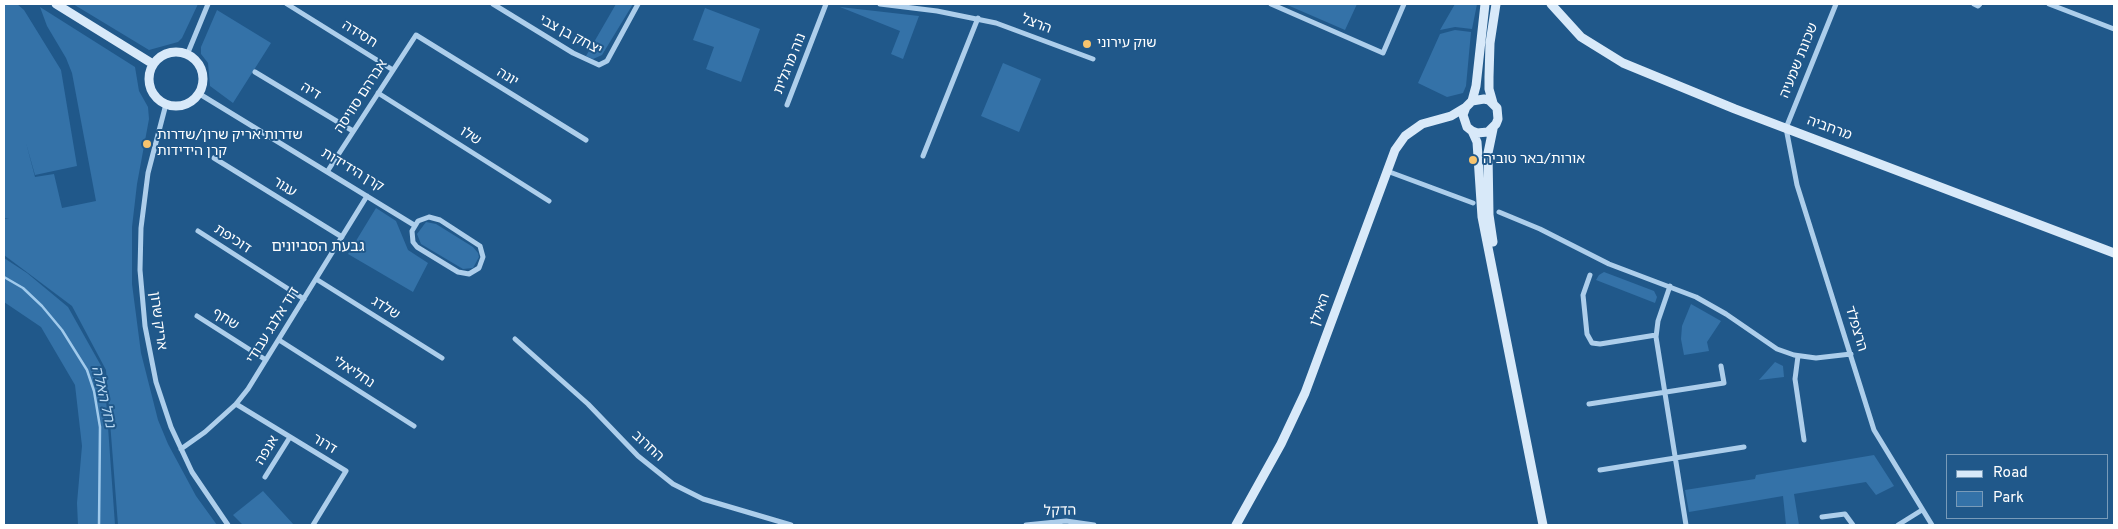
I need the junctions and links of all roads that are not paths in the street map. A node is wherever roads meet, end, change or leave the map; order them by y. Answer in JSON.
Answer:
{"nodes":[{"id":1,"x":56,"y":4,"type":"edge"},
{"id":2,"x":208,"y":4,"type":"edge"},
{"id":3,"x":287,"y":4,"type":"edge"},
{"id":4,"x":493,"y":4,"type":"edge"},
{"id":5,"x":638,"y":4,"type":"edge"},
{"id":6,"x":826,"y":4,"type":"edge"},
{"id":7,"x":880,"y":4,"type":"edge"},
{"id":8,"x":1271,"y":4,"type":"edge"},
{"id":9,"x":1404,"y":4,"type":"edge"},
{"id":10,"x":1485,"y":4,"type":"edge"},
{"id":11,"x":1496,"y":4,"type":"edge"},
{"id":12,"x":1551,"y":4,"type":"edge"},
{"id":13,"x":1836,"y":4,"type":"edge"},
{"id":14,"x":1974,"y":4,"type":"edge"},
{"id":15,"x":1980,"y":4,"type":"edge"},
{"id":16,"x":2049,"y":4,"type":"edge"},
{"id":17,"x":919,"y":6,"type":"edge"},
{"id":18,"x":978,"y":18,"type":"junction"},
{"id":19,"x":2114,"y":29,"type":"edge"},
{"id":20,"x":416,"y":35,"type":"joint"},
{"id":21,"x":187,"y":55,"type":"junction"},
{"id":22,"x":1093,"y":59,"type":"dead end"},
{"id":23,"x":154,"y":64,"type":"junction"},
{"id":24,"x":393,"y":70,"type":"junction"},
{"id":25,"x":255,"y":72,"type":"dead end"},
{"id":26,"x":378,"y":92,"type":"junction"},
{"id":27,"x":198,"y":93,"type":"junction"},
{"id":28,"x":166,"y":104,"type":"junction"},
{"id":29,"x":1469,"y":104,"type":"junction"},
{"id":30,"x":1493,"y":104,"type":"junction"},
{"id":31,"x":787,"y":105,"type":"dead end"},
{"id":32,"x":1441,"y":119,"type":"junction"},
{"id":33,"x":1469,"y":127,"type":"junction"},
{"id":34,"x":1786,"y":128,"type":"junction"},
{"id":35,"x":1493,"y":129,"type":"junction"},
{"id":36,"x":353,"y":132,"type":"junction"},
{"id":37,"x":586,"y":140,"type":"dead end"},
{"id":38,"x":923,"y":156,"type":"dead end"},
{"id":39,"x":214,"y":158,"type":"dead end"},
{"id":40,"x":1386,"y":171,"type":"junction"},
{"id":41,"x":327,"y":172,"type":"junction"},
{"id":42,"x":367,"y":196,"type":"junction"},
{"id":43,"x":549,"y":201,"type":"dead end"},
{"id":44,"x":1474,"y":203,"type":"dead end"},
{"id":45,"x":1500,"y":212,"type":"dead end"},
{"id":46,"x":414,"y":225,"type":"junction"},
{"id":47,"x":198,"y":232,"type":"dead end"},
{"id":48,"x":342,"y":237,"type":"junction"},
{"id":49,"x":2114,"y":253,"type":"edge"},
{"id":50,"x":1590,"y":276,"type":"dead end"},
{"id":51,"x":316,"y":279,"type":"junction"},
{"id":52,"x":1670,"y":286,"type":"junction"},
{"id":53,"x":304,"y":299,"type":"junction"},
{"id":54,"x":197,"y":316,"type":"dead end"},
{"id":55,"x":1503,"y":329,"type":"junction"},
{"id":56,"x":1656,"y":335,"type":"junction"},
{"id":57,"x":516,"y":339,"type":"dead end"},
{"id":58,"x":279,"y":340,"type":"junction"},
{"id":59,"x":1851,"y":354,"type":"junction"},
{"id":60,"x":1798,"y":356,"type":"junction"},
{"id":61,"x":442,"y":358,"type":"dead end"},
{"id":62,"x":266,"y":360,"type":"junction"},
{"id":63,"x":1721,"y":366,"type":"dead end"},
{"id":64,"x":1664,"y":392,"type":"junction"},
{"id":65,"x":236,"y":404,"type":"junction"},
{"id":66,"x":1589,"y":404,"type":"dead end"},
{"id":67,"x":414,"y":426,"type":"dead end"},
{"id":68,"x":290,"y":437,"type":"junction"},
{"id":69,"x":1804,"y":440,"type":"dead end"},
{"id":70,"x":1744,"y":447,"type":"dead end"},
{"id":71,"x":181,"y":449,"type":"junction"},
{"id":72,"x":1675,"y":458,"type":"junction"},
{"id":73,"x":1600,"y":470,"type":"dead end"},
{"id":74,"x":265,"y":477,"type":"dead end"},
{"id":75,"x":1922,"y":510,"type":"junction"},
{"id":76,"x":1822,"y":517,"type":"dead end"},
{"id":77,"x":228,"y":525,"type":"edge"},
{"id":78,"x":313,"y":525,"type":"edge"},
{"id":79,"x":791,"y":525,"type":"edge"},
{"id":80,"x":1026,"y":525,"type":"edge"},
{"id":81,"x":1094,"y":525,"type":"edge"},
{"id":82,"x":1236,"y":525,"type":"edge"},
{"id":83,"x":1543,"y":525,"type":"edge"},
{"id":84,"x":1686,"y":525,"type":"edge"},
{"id":85,"x":1853,"y":525,"type":"edge"},
{"id":86,"x":1898,"y":525,"type":"edge"},
{"id":87,"x":1932,"y":525,"type":"edge"}],
"edges":[{"from":1,"to":23,"type":"street"},
{"from":2,"to":21,"type":"street"},
{"from":3,"to":24,"type":"street","name":"חסידה"},
{"from":4,"to":5,"type":"street","name":"יצחק בן צבי"},
{"from":6,"to":31,"type":"street","name":"נוה מרגלית"},
{"from":7,"to":17,"type":"street","name":"הרצל"},
{"from":8,"to":9,"type":"street"},
{"from":10,"to":29,"type":"street"},
{"from":11,"to":30,"type":"street"},
{"from":12,"to":34,"type":"street","name":"מרחביה"},
{"from":13,"to":34,"type":"street","name":"שכונת שמעיה"},
{"from":14,"to":15,"type":"street"},
{"from":16,"to":19,"type":"street"},
{"from":17,"to":18,"type":"street","name":"הרצל"},
{"from":18,"to":22,"type":"street","name":"הרצל"},
{"from":18,"to":38,"type":"street"},
{"from":20,"to":24,"type":"street","name":"אברהם סוויסה"},
{"from":20,"to":37,"type":"street","name":"יונה"},
{"from":21,"to":23,"type":"street"},
{"from":21,"to":27,"type":"street"},
{"from":23,"to":28,"type":"street"},
{"from":24,"to":26,"type":"street","name":"אברהם סוויסה"},
{"from":25,"to":36,"type":"street","name":"דיה"},
{"from":26,"to":36,"type":"street","name":"אברהם סוויסה"},
{"from":26,"to":43,"type":"street","name":"שלו"},
{"from":27,"to":28,"type":"street"},
{"from":27,"to":41,"type":"street","name":"קרן הידידות"},
{"from":28,"to":71,"type":"street","name":"אריק שרון"},
{"from":29,"to":30,"type":"street"},
{"from":29,"to":32,"type":"street","name":"האילן"},
{"from":29,"to":33,"type":"street"},
{"from":30,"to":35,"type":"street"},
{"from":32,"to":33,"type":"street","name":"האילן"},
{"from":32,"to":40,"type":"street","name":"האילן"},
{"from":33,"to":35,"type":"street"},
{"from":33,"to":55,"type":"street"},
{"from":34,"to":49,"type":"street","name":"מרחביה"},
{"from":34,"to":59,"type":"street","name":"הרצפלד"},
{"from":35,"to":55,"type":"street"},
{"from":36,"to":41,"type":"street","name":"אברהם סוויסה"},
{"from":39,"to":48,"type":"street","name":"עגור"},
{"from":40,"to":44,"type":"street"},
{"from":40,"to":82,"type":"street","name":"האילן"},
{"from":41,"to":42,"type":"street","name":"קרן הידידות"},
{"from":42,"to":46,"type":"street","name":"קרן הידידות"},
{"from":42,"to":48,"type":"street","name":"דוד אלבג עבודי"},
{"from":45,"to":52,"type":"street"},
{"from":46,"to":46,"type":"street"},
{"from":47,"to":53,"type":"street","name":"דוכיפת"},
{"from":48,"to":51,"type":"street","name":"דוד אלבג עבודי"},
{"from":50,"to":56,"type":"street"},
{"from":51,"to":53,"type":"street","name":"דוד אלבג עבודי"},
{"from":51,"to":61,"type":"street","name":"שלדג"},
{"from":52,"to":56,"type":"street"},
{"from":52,"to":60,"type":"street"},
{"from":53,"to":58,"type":"street","name":"דוד אלבג עבודי"},
{"from":54,"to":62,"type":"street","name":"שחף"},
{"from":55,"to":83,"type":"street"},
{"from":56,"to":64,"type":"street"},
{"from":57,"to":79,"type":"street","name":"החרוב"},
{"from":58,"to":62,"type":"street","name":"דוד אלבג עבודי"},
{"from":58,"to":67,"type":"street","name":"נחליאלי"},
{"from":59,"to":60,"type":"street"},
{"from":59,"to":75,"type":"street","name":"הרצפלד"},
{"from":60,"to":69,"type":"street"},
{"from":62,"to":65,"type":"street","name":"דוד אלבג עבודי"},
{"from":63,"to":64,"type":"street"},
{"from":64,"to":66,"type":"street"},
{"from":64,"to":72,"type":"street"},
{"from":65,"to":68,"type":"street","name":"דרור"},
{"from":65,"to":71,"type":"street","name":"דוד אלבג עבודי"},
{"from":68,"to":74,"type":"street","name":"אנפה"},
{"from":68,"to":78,"type":"street","name":"דרור"},
{"from":70,"to":72,"type":"street"},
{"from":71,"to":77,"type":"street","name":"אריק שרון"},
{"from":72,"to":73,"type":"street"},
{"from":72,"to":84,"type":"street"},
{"from":75,"to":86,"type":"street"},
{"from":75,"to":87,"type":"street","name":"הרצפלד"},
{"from":76,"to":85,"type":"street"},
{"from":80,"to":81,"type":"street","name":"הדקל"}]}
